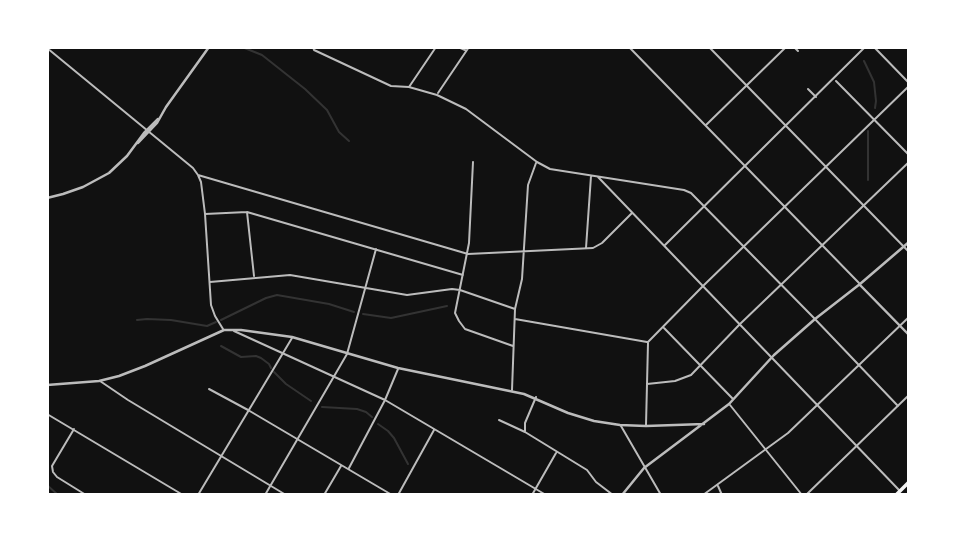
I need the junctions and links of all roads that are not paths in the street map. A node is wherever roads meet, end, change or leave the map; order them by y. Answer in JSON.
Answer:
{"nodes":[{"id":1,"x":209,"y":47,"type":"edge"},
{"id":2,"x":313,"y":47,"type":"edge"},
{"id":3,"x":436,"y":47,"type":"edge"},
{"id":4,"x":458,"y":47,"type":"edge"},
{"id":5,"x":468,"y":47,"type":"edge"},
{"id":6,"x":629,"y":47,"type":"edge"},
{"id":7,"x":709,"y":47,"type":"edge"},
{"id":8,"x":786,"y":47,"type":"edge"},
{"id":9,"x":794,"y":47,"type":"edge"},
{"id":10,"x":865,"y":47,"type":"edge"},
{"id":11,"x":874,"y":47,"type":"edge"},
{"id":12,"x":47,"y":48,"type":"edge"},
{"id":13,"x":466,"y":51,"type":"junction"},
{"id":14,"x":798,"y":51,"type":"dead end"},
{"id":15,"x":835,"y":79,"type":"junction"},
{"id":16,"x":909,"y":84,"type":"edge"},
{"id":17,"x":747,"y":85,"type":"junction"},
{"id":18,"x":409,"y":87,"type":"junction"},
{"id":19,"x":808,"y":89,"type":"dead end"},
{"id":20,"x":437,"y":95,"type":"junction"},
{"id":21,"x":816,"y":97,"type":"junction"},
{"id":22,"x":874,"y":120,"type":"junction"},
{"id":23,"x":706,"y":125,"type":"junction"},
{"id":24,"x":786,"y":125,"type":"junction"},
{"id":25,"x":148,"y":131,"type":"junction"},
{"id":26,"x":909,"y":155,"type":"edge"},
{"id":27,"x":473,"y":162,"type":"dead end"},
{"id":28,"x":537,"y":162,"type":"junction"},
{"id":29,"x":909,"y":163,"type":"edge"},
{"id":30,"x":906,"y":165,"type":"junction"},
{"id":31,"x":746,"y":166,"type":"junction"},
{"id":32,"x":827,"y":167,"type":"junction"},
{"id":33,"x":909,"y":169,"type":"edge"},
{"id":34,"x":198,"y":175,"type":"junction"},
{"id":35,"x":591,"y":175,"type":"junction"},
{"id":36,"x":598,"y":177,"type":"junction"},
{"id":37,"x":47,"y":198,"type":"edge"},
{"id":38,"x":864,"y":205,"type":"junction"},
{"id":39,"x":705,"y":206,"type":"junction"},
{"id":40,"x":785,"y":207,"type":"junction"},
{"id":41,"x":247,"y":212,"type":"junction"},
{"id":42,"x":632,"y":213,"type":"junction"},
{"id":43,"x":205,"y":214,"type":"junction"},
{"id":44,"x":909,"y":242,"type":"edge"},
{"id":45,"x":665,"y":246,"type":"junction"},
{"id":46,"x":822,"y":246,"type":"junction"},
{"id":47,"x":744,"y":247,"type":"junction"},
{"id":48,"x":904,"y":247,"type":"junction"},
{"id":49,"x":376,"y":249,"type":"junction"},
{"id":50,"x":586,"y":249,"type":"junction"},
{"id":51,"x":523,"y":251,"type":"junction"},
{"id":52,"x":909,"y":252,"type":"edge"},
{"id":53,"x":468,"y":254,"type":"junction"},
{"id":54,"x":463,"y":275,"type":"junction"},
{"id":55,"x":255,"y":277,"type":"junction"},
{"id":56,"x":209,"y":282,"type":"junction"},
{"id":57,"x":860,"y":284,"type":"junction"},
{"id":58,"x":781,"y":285,"type":"junction"},
{"id":59,"x":703,"y":286,"type":"junction"},
{"id":60,"x":366,"y":288,"type":"junction"},
{"id":61,"x":460,"y":290,"type":"junction"},
{"id":62,"x":515,"y":309,"type":"junction"},
{"id":63,"x":909,"y":317,"type":"edge"},
{"id":64,"x":514,"y":318,"type":"junction"},
{"id":65,"x":815,"y":319,"type":"junction"},
{"id":66,"x":740,"y":324,"type":"junction"},
{"id":67,"x":899,"y":326,"type":"junction"},
{"id":68,"x":663,"y":327,"type":"junction"},
{"id":69,"x":224,"y":330,"type":"junction"},
{"id":70,"x":232,"y":330,"type":"junction"},
{"id":71,"x":909,"y":335,"type":"edge"},
{"id":72,"x":292,"y":337,"type":"junction"},
{"id":73,"x":648,"y":342,"type":"junction"},
{"id":74,"x":514,"y":346,"type":"junction"},
{"id":75,"x":283,"y":354,"type":"junction"},
{"id":76,"x":347,"y":354,"type":"junction"},
{"id":77,"x":772,"y":357,"type":"junction"},
{"id":78,"x":858,"y":365,"type":"junction"},
{"id":79,"x":701,"y":366,"type":"junction"},
{"id":80,"x":398,"y":369,"type":"junction"},
{"id":81,"x":333,"y":376,"type":"junction"},
{"id":82,"x":99,"y":381,"type":"junction"},
{"id":83,"x":647,"y":384,"type":"junction"},
{"id":84,"x":47,"y":385,"type":"edge"},
{"id":85,"x":209,"y":389,"type":"dead end"},
{"id":86,"x":512,"y":391,"type":"junction"},
{"id":87,"x":909,"y":395,"type":"edge"},
{"id":88,"x":536,"y":397,"type":"junction"},
{"id":89,"x":385,"y":400,"type":"junction"},
{"id":90,"x":734,"y":400,"type":"junction"},
{"id":91,"x":729,"y":404,"type":"junction"},
{"id":92,"x":818,"y":405,"type":"junction"},
{"id":93,"x":898,"y":406,"type":"junction"},
{"id":94,"x":248,"y":410,"type":"junction"},
{"id":95,"x":47,"y":414,"type":"edge"},
{"id":96,"x":499,"y":420,"type":"dead end"},
{"id":97,"x":704,"y":424,"type":"junction"},
{"id":98,"x":620,"y":425,"type":"junction"},
{"id":99,"x":646,"y":426,"type":"junction"},
{"id":100,"x":74,"y":429,"type":"junction"},
{"id":101,"x":434,"y":430,"type":"junction"},
{"id":102,"x":525,"y":432,"type":"junction"},
{"id":103,"x":298,"y":439,"type":"junction"},
{"id":104,"x":857,"y":445,"type":"junction"},
{"id":105,"x":766,"y":450,"type":"junction"},
{"id":106,"x":556,"y":453,"type":"junction"},
{"id":107,"x":222,"y":456,"type":"junction"},
{"id":108,"x":342,"y":465,"type":"junction"},
{"id":109,"x":644,"y":468,"type":"junction"},
{"id":110,"x":348,"y":469,"type":"junction"},
{"id":111,"x":909,"y":482,"type":"edge"},
{"id":112,"x":717,"y":484,"type":"junction"},
{"id":113,"x":270,"y":485,"type":"junction"},
{"id":114,"x":536,"y":489,"type":"junction"},
{"id":115,"x":898,"y":493,"type":"edge"},
{"id":116,"x":86,"y":495,"type":"edge"},
{"id":117,"x":183,"y":495,"type":"edge"},
{"id":118,"x":198,"y":495,"type":"edge"},
{"id":119,"x":265,"y":495,"type":"edge"},
{"id":120,"x":286,"y":495,"type":"edge"},
{"id":121,"x":324,"y":495,"type":"edge"},
{"id":122,"x":391,"y":495,"type":"edge"},
{"id":123,"x":398,"y":495,"type":"edge"},
{"id":124,"x":532,"y":495,"type":"edge"},
{"id":125,"x":546,"y":495,"type":"edge"},
{"id":126,"x":613,"y":495,"type":"edge"},
{"id":127,"x":622,"y":495,"type":"edge"},
{"id":128,"x":661,"y":495,"type":"edge"},
{"id":129,"x":703,"y":495,"type":"edge"},
{"id":130,"x":722,"y":495,"type":"edge"},
{"id":131,"x":804,"y":495,"type":"edge"}],
"edges":[{"from":1,"to":25,"type":"street"},
{"from":2,"to":18,"type":"street"},
{"from":3,"to":18,"type":"street"},
{"from":4,"to":13,"type":"street"},
{"from":5,"to":13,"type":"street"},
{"from":6,"to":23,"type":"street"},
{"from":7,"to":17,"type":"street"},
{"from":8,"to":17,"type":"street"},
{"from":9,"to":14,"type":"street"},
{"from":10,"to":15,"type":"street"},
{"from":11,"to":16,"type":"street"},
{"from":12,"to":25,"type":"street"},
{"from":13,"to":20,"type":"street"},
{"from":15,"to":21,"type":"street"},
{"from":15,"to":22,"type":"street"},
{"from":16,"to":22,"type":"street"},
{"from":17,"to":23,"type":"street"},
{"from":17,"to":24,"type":"street"},
{"from":18,"to":20,"type":"street"},
{"from":19,"to":21,"type":"street"},
{"from":20,"to":28,"type":"street"},
{"from":21,"to":24,"type":"street"},
{"from":22,"to":26,"type":"street"},
{"from":22,"to":32,"type":"street"},
{"from":23,"to":31,"type":"street"},
{"from":24,"to":31,"type":"street"},
{"from":24,"to":32,"type":"street"},
{"from":25,"to":34,"type":"street"},
{"from":25,"to":37,"type":"street"},
{"from":27,"to":53,"type":"street"},
{"from":28,"to":35,"type":"street"},
{"from":28,"to":51,"type":"street"},
{"from":29,"to":30,"type":"street"},
{"from":30,"to":33,"type":"street"},
{"from":30,"to":38,"type":"street"},
{"from":31,"to":39,"type":"street"},
{"from":31,"to":40,"type":"street"},
{"from":32,"to":38,"type":"street"},
{"from":32,"to":40,"type":"street"},
{"from":34,"to":43,"type":"street"},
{"from":34,"to":53,"type":"street"},
{"from":35,"to":36,"type":"street"},
{"from":35,"to":50,"type":"street"},
{"from":36,"to":39,"type":"street"},
{"from":36,"to":42,"type":"street"},
{"from":38,"to":46,"type":"street"},
{"from":38,"to":48,"type":"street"},
{"from":39,"to":45,"type":"street"},
{"from":39,"to":47,"type":"street"},
{"from":40,"to":46,"type":"street"},
{"from":40,"to":47,"type":"street"},
{"from":41,"to":43,"type":"street"},
{"from":41,"to":49,"type":"street"},
{"from":41,"to":55,"type":"street"},
{"from":42,"to":45,"type":"street"},
{"from":42,"to":50,"type":"street"},
{"from":43,"to":56,"type":"street"},
{"from":44,"to":48,"type":"street"},
{"from":45,"to":59,"type":"street"},
{"from":46,"to":57,"type":"street"},
{"from":46,"to":58,"type":"street"},
{"from":47,"to":58,"type":"street"},
{"from":47,"to":59,"type":"street"},
{"from":48,"to":52,"type":"street"},
{"from":48,"to":57,"type":"street"},
{"from":49,"to":54,"type":"street"},
{"from":49,"to":60,"type":"street"},
{"from":50,"to":51,"type":"street"},
{"from":51,"to":53,"type":"street"},
{"from":51,"to":62,"type":"street"},
{"from":53,"to":54,"type":"street"},
{"from":54,"to":61,"type":"street"},
{"from":55,"to":56,"type":"street"},
{"from":55,"to":60,"type":"street"},
{"from":56,"to":69,"type":"street"},
{"from":57,"to":65,"type":"street"},
{"from":57,"to":67,"type":"street"},
{"from":58,"to":65,"type":"street"},
{"from":58,"to":66,"type":"street"},
{"from":59,"to":66,"type":"street"},
{"from":59,"to":68,"type":"street"},
{"from":60,"to":61,"type":"street"},
{"from":60,"to":76,"type":"street"},
{"from":61,"to":62,"type":"street"},
{"from":61,"to":74,"type":"street"},
{"from":62,"to":64,"type":"street"},
{"from":63,"to":67,"type":"street"},
{"from":64,"to":73,"type":"street"},
{"from":64,"to":74,"type":"street"},
{"from":65,"to":77,"type":"street"},
{"from":65,"to":78,"type":"street"},
{"from":66,"to":77,"type":"street"},
{"from":66,"to":79,"type":"street"},
{"from":67,"to":71,"type":"street"},
{"from":67,"to":78,"type":"street"},
{"from":68,"to":73,"type":"street"},
{"from":68,"to":79,"type":"street"},
{"from":69,"to":70,"type":"street"},
{"from":69,"to":82,"type":"street"},
{"from":70,"to":72,"type":"street"},
{"from":70,"to":75,"type":"street"},
{"from":72,"to":75,"type":"street"},
{"from":72,"to":76,"type":"street"},
{"from":73,"to":83,"type":"street"},
{"from":74,"to":86,"type":"street"},
{"from":75,"to":81,"type":"street"},
{"from":75,"to":94,"type":"street"},
{"from":76,"to":80,"type":"street"},
{"from":76,"to":81,"type":"street"},
{"from":77,"to":90,"type":"street"},
{"from":77,"to":92,"type":"street"},
{"from":78,"to":92,"type":"street"},
{"from":78,"to":93,"type":"street"},
{"from":79,"to":83,"type":"street"},
{"from":79,"to":90,"type":"street"},
{"from":80,"to":86,"type":"street"},
{"from":80,"to":89,"type":"street"},
{"from":81,"to":89,"type":"street"},
{"from":81,"to":103,"type":"street"},
{"from":82,"to":84,"type":"street"},
{"from":82,"to":107,"type":"street"},
{"from":83,"to":99,"type":"street"},
{"from":85,"to":94,"type":"street"},
{"from":86,"to":88,"type":"street"},
{"from":87,"to":93,"type":"street"},
{"from":88,"to":98,"type":"street"},
{"from":88,"to":102,"type":"street"},
{"from":89,"to":101,"type":"street"},
{"from":89,"to":110,"type":"street"},
{"from":90,"to":91,"type":"street"},
{"from":91,"to":97,"type":"street"},
{"from":91,"to":105,"type":"street"},
{"from":92,"to":104,"type":"street"},
{"from":92,"to":105,"type":"street"},
{"from":93,"to":104,"type":"street"},
{"from":94,"to":103,"type":"street"},
{"from":94,"to":107,"type":"street"},
{"from":95,"to":100,"type":"street"},
{"from":96,"to":102,"type":"street"},
{"from":97,"to":99,"type":"street"},
{"from":97,"to":109,"type":"street"},
{"from":98,"to":99,"type":"street"},
{"from":98,"to":109,"type":"street"},
{"from":100,"to":116,"type":"street"},
{"from":100,"to":117,"type":"street"},
{"from":101,"to":114,"type":"street"},
{"from":101,"to":123,"type":"street"},
{"from":102,"to":106,"type":"street"},
{"from":103,"to":108,"type":"street"},
{"from":103,"to":113,"type":"street"},
{"from":104,"to":115,"type":"street"},
{"from":104,"to":131,"type":"street"},
{"from":105,"to":112,"type":"street"},
{"from":105,"to":131,"type":"street"},
{"from":106,"to":114,"type":"street"},
{"from":106,"to":126,"type":"street"},
{"from":107,"to":113,"type":"street"},
{"from":107,"to":118,"type":"street"},
{"from":108,"to":110,"type":"street"},
{"from":108,"to":121,"type":"street"},
{"from":109,"to":127,"type":"street"},
{"from":109,"to":128,"type":"street"},
{"from":110,"to":122,"type":"street"},
{"from":111,"to":115,"type":"main road"},
{"from":112,"to":129,"type":"street"},
{"from":112,"to":130,"type":"street"},
{"from":113,"to":119,"type":"street"},
{"from":113,"to":120,"type":"street"},
{"from":114,"to":124,"type":"street"},
{"from":114,"to":125,"type":"street"}]}
